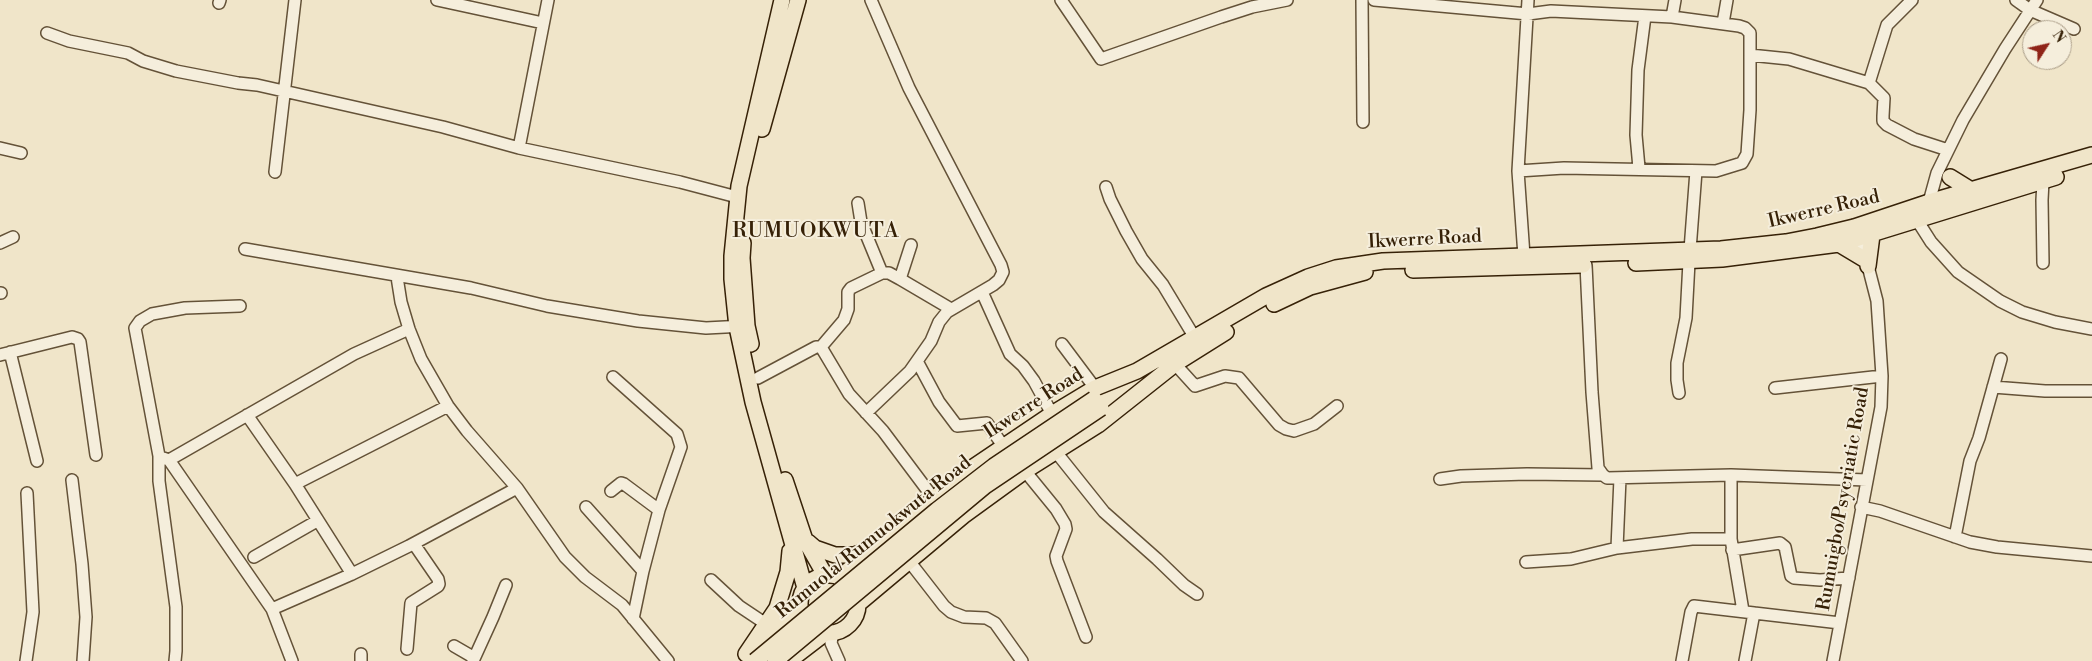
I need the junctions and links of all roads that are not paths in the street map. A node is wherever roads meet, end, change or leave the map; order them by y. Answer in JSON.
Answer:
{"nodes":[{"id":1,"x":295,"y":0,"type":"edge"},
{"id":2,"x":437,"y":0,"type":"edge"},
{"id":3,"x":548,"y":0,"type":"edge"},
{"id":4,"x":782,"y":0,"type":"edge"},
{"id":5,"x":798,"y":0,"type":"edge"},
{"id":6,"x":871,"y":0,"type":"edge"},
{"id":7,"x":1060,"y":0,"type":"edge"},
{"id":8,"x":1287,"y":0,"type":"edge"},
{"id":9,"x":1362,"y":0,"type":"edge"},
{"id":10,"x":1374,"y":0,"type":"edge"},
{"id":11,"x":1528,"y":0,"type":"edge"},
{"id":12,"x":1675,"y":0,"type":"edge"},
{"id":13,"x":1728,"y":0,"type":"edge"},
{"id":14,"x":1912,"y":0,"type":"edge"},
{"id":15,"x":2016,"y":0,"type":"edge"},
{"id":16,"x":2037,"y":0,"type":"edge"},
{"id":17,"x":1432,"y":2,"type":"edge"},
{"id":18,"x":2030,"y":10,"type":"junction"},
{"id":19,"x":1528,"y":14,"type":"junction"},
{"id":20,"x":1645,"y":16,"type":"junction"},
{"id":21,"x":1672,"y":17,"type":"junction"},
{"id":22,"x":543,"y":23,"type":"junction"},
{"id":23,"x":1723,"y":23,"type":"junction"},
{"id":24,"x":2074,"y":29,"type":"dead end"},
{"id":25,"x":47,"y":33,"type":"dead end"},
{"id":26,"x":1750,"y":55,"type":"junction"},
{"id":27,"x":1868,"y":83,"type":"junction"},
{"id":28,"x":283,"y":92,"type":"junction"},
{"id":29,"x":1363,"y":122,"type":"dead end"},
{"id":30,"x":0,"y":148,"type":"edge"},
{"id":31,"x":520,"y":148,"type":"junction"},
{"id":32,"x":21,"y":153,"type":"dead end"},
{"id":33,"x":1946,"y":154,"type":"junction"},
{"id":34,"x":2092,"y":155,"type":"edge"},
{"id":35,"x":2092,"y":166,"type":"edge"},
{"id":36,"x":1639,"y":168,"type":"junction"},
{"id":37,"x":1518,"y":171,"type":"junction"},
{"id":38,"x":1696,"y":171,"type":"junction"},
{"id":39,"x":275,"y":172,"type":"dead end"},
{"id":40,"x":1950,"y":177,"type":"junction"},
{"id":41,"x":2043,"y":181,"type":"junction"},
{"id":42,"x":1106,"y":187,"type":"dead end"},
{"id":43,"x":1971,"y":190,"type":"junction"},
{"id":44,"x":1954,"y":196,"type":"junction"},
{"id":45,"x":737,"y":197,"type":"junction"},
{"id":46,"x":1929,"y":202,"type":"junction"},
{"id":47,"x":858,"y":203,"type":"dead end"},
{"id":48,"x":1917,"y":220,"type":"junction"},
{"id":49,"x":1861,"y":234,"type":"junction"},
{"id":50,"x":13,"y":237,"type":"dead end"},
{"id":51,"x":0,"y":243,"type":"edge"},
{"id":52,"x":1839,"y":244,"type":"junction"},
{"id":53,"x":911,"y":245,"type":"dead end"},
{"id":54,"x":245,"y":250,"type":"dead end"},
{"id":55,"x":1524,"y":256,"type":"junction"},
{"id":56,"x":1689,"y":256,"type":"junction"},
{"id":57,"x":1866,"y":263,"type":"junction"},
{"id":58,"x":2043,"y":263,"type":"dead end"},
{"id":59,"x":1586,"y":265,"type":"junction"},
{"id":60,"x":882,"y":273,"type":"junction"},
{"id":61,"x":397,"y":276,"type":"junction"},
{"id":62,"x":900,"y":278,"type":"junction"},
{"id":63,"x":982,"y":292,"type":"junction"},
{"id":64,"x":240,"y":306,"type":"dead end"},
{"id":65,"x":951,"y":309,"type":"junction"},
{"id":66,"x":742,"y":326,"type":"junction"},
{"id":67,"x":409,"y":329,"type":"junction"},
{"id":68,"x":2092,"y":329,"type":"edge"},
{"id":69,"x":1195,"y":338,"type":"junction"},
{"id":70,"x":1062,"y":344,"type":"dead end"},
{"id":71,"x":821,"y":347,"type":"junction"},
{"id":72,"x":5,"y":354,"type":"edge"},
{"id":73,"x":2001,"y":359,"type":"dead end"},
{"id":74,"x":917,"y":361,"type":"junction"},
{"id":75,"x":1175,"y":364,"type":"junction"},
{"id":76,"x":1882,"y":376,"type":"junction"},
{"id":77,"x":613,"y":377,"type":"dead end"},
{"id":78,"x":758,"y":378,"type":"junction"},
{"id":79,"x":1145,"y":387,"type":"junction"},
{"id":80,"x":1993,"y":387,"type":"junction"},
{"id":81,"x":1775,"y":388,"type":"dead end"},
{"id":82,"x":2092,"y":391,"type":"edge"},
{"id":83,"x":1680,"y":393,"type":"dead end"},
{"id":84,"x":1097,"y":398,"type":"junction"},
{"id":85,"x":448,"y":406,"type":"junction"},
{"id":86,"x":1337,"y":406,"type":"dead end"},
{"id":87,"x":866,"y":413,"type":"junction"},
{"id":88,"x":1052,"y":414,"type":"junction"},
{"id":89,"x":247,"y":415,"type":"junction"},
{"id":90,"x":1004,"y":447,"type":"junction"},
{"id":91,"x":1056,"y":452,"type":"junction"},
{"id":92,"x":96,"y":455,"type":"dead end"},
{"id":93,"x":164,"y":458,"type":"junction"},
{"id":94,"x":36,"y":461,"type":"dead end"},
{"id":95,"x":1025,"y":471,"type":"junction"},
{"id":96,"x":1602,"y":475,"type":"junction"},
{"id":97,"x":1731,"y":475,"type":"junction"},
{"id":98,"x":1620,"y":478,"type":"junction"},
{"id":99,"x":1440,"y":479,"type":"dead end"},
{"id":100,"x":72,"y":480,"type":"dead end"},
{"id":101,"x":1867,"y":480,"type":"junction"},
{"id":102,"x":295,"y":484,"type":"junction"},
{"id":103,"x":516,"y":488,"type":"junction"},
{"id":104,"x":611,"y":491,"type":"dead end"},
{"id":105,"x":26,"y":493,"type":"dead end"},
{"id":106,"x":934,"y":499,"type":"junction"},
{"id":107,"x":586,"y":507,"type":"dead end"},
{"id":108,"x":1861,"y":507,"type":"junction"},
{"id":109,"x":659,"y":510,"type":"junction"},
{"id":110,"x":317,"y":521,"type":"junction"},
{"id":111,"x":1955,"y":537,"type":"junction"},
{"id":112,"x":798,"y":538,"type":"junction"},
{"id":113,"x":414,"y":544,"type":"junction"},
{"id":114,"x":1732,"y":544,"type":"junction"},
{"id":115,"x":876,"y":548,"type":"junction"},
{"id":116,"x":1617,"y":548,"type":"junction"},
{"id":117,"x":2092,"y":556,"type":"edge"},
{"id":118,"x":254,"y":557,"type":"dead end"},
{"id":119,"x":909,"y":561,"type":"junction"},
{"id":120,"x":1526,"y":562,"type":"dead end"},
{"id":121,"x":643,"y":571,"type":"junction"},
{"id":122,"x":352,"y":574,"type":"junction"},
{"id":123,"x":832,"y":576,"type":"junction"},
{"id":124,"x":1849,"y":578,"type":"junction"},
{"id":125,"x":711,"y":580,"type":"dead end"},
{"id":126,"x":506,"y":585,"type":"dead end"},
{"id":127,"x":805,"y":588,"type":"junction"},
{"id":128,"x":1198,"y":594,"type":"dead end"},
{"id":129,"x":858,"y":604,"type":"junction"},
{"id":130,"x":272,"y":609,"type":"junction"},
{"id":131,"x":800,"y":611,"type":"junction"},
{"id":132,"x":1748,"y":612,"type":"junction"},
{"id":133,"x":633,"y":619,"type":"junction"},
{"id":134,"x":1840,"y":623,"type":"junction"},
{"id":135,"x":766,"y":624,"type":"junction"},
{"id":136,"x":828,"y":633,"type":"junction"},
{"id":137,"x":1086,"y":637,"type":"dead end"},
{"id":138,"x":454,"y":646,"type":"dead end"},
{"id":139,"x":407,"y":649,"type":"dead end"},
{"id":140,"x":473,"y":659,"type":"edge"},
{"id":141,"x":747,"y":659,"type":"edge"},
{"id":142,"x":26,"y":661,"type":"edge"},
{"id":143,"x":83,"y":661,"type":"edge"},
{"id":144,"x":175,"y":661,"type":"edge"},
{"id":145,"x":292,"y":661,"type":"edge"},
{"id":146,"x":668,"y":661,"type":"edge"},
{"id":147,"x":775,"y":661,"type":"edge"},
{"id":148,"x":789,"y":661,"type":"edge"},
{"id":149,"x":839,"y":661,"type":"edge"},
{"id":150,"x":1022,"y":661,"type":"edge"},
{"id":151,"x":1682,"y":661,"type":"edge"},
{"id":152,"x":1746,"y":661,"type":"edge"},
{"id":153,"x":1833,"y":661,"type":"edge"}],
"edges":[{"from":1,"to":28,"type":"street"},
{"from":2,"to":22,"type":"street"},
{"from":3,"to":22,"type":"street"},
{"from":4,"to":45,"type":"main road"},
{"from":5,"to":66,"type":"main road"},
{"from":6,"to":63,"type":"street"},
{"from":7,"to":8,"type":"street"},
{"from":9,"to":29,"type":"street"},
{"from":10,"to":17,"type":"street"},
{"from":11,"to":19,"type":"street"},
{"from":12,"to":21,"type":"street"},
{"from":13,"to":23,"type":"street"},
{"from":14,"to":27,"type":"street"},
{"from":15,"to":18,"type":"street"},
{"from":16,"to":18,"type":"street"},
{"from":17,"to":19,"type":"street"},
{"from":18,"to":24,"type":"street"},
{"from":18,"to":33,"type":"street"},
{"from":19,"to":20,"type":"street"},
{"from":19,"to":37,"type":"street"},
{"from":20,"to":21,"type":"street"},
{"from":20,"to":36,"type":"street"},
{"from":21,"to":23,"type":"street"},
{"from":22,"to":31,"type":"street"},
{"from":23,"to":26,"type":"street"},
{"from":25,"to":28,"type":"street"},
{"from":26,"to":27,"type":"street"},
{"from":26,"to":38,"type":"street"},
{"from":27,"to":33,"type":"street"},
{"from":28,"to":31,"type":"street"},
{"from":28,"to":39,"type":"street"},
{"from":30,"to":32,"type":"street"},
{"from":31,"to":45,"type":"street"},
{"from":33,"to":40,"type":"street"},
{"from":33,"to":46,"type":"street"},
{"from":34,"to":43,"type":"main road","name":"Ikwerre Road"},
{"from":35,"to":41,"type":"main road","name":"Ikwerre Road"},
{"from":36,"to":37,"type":"street"},
{"from":36,"to":38,"type":"street"},
{"from":37,"to":55,"type":"street"},
{"from":38,"to":56,"type":"street"},
{"from":40,"to":43,"type":"main road"},
{"from":40,"to":44,"type":"street"},
{"from":41,"to":48,"type":"main road","name":"Ikwerre Road"},
{"from":41,"to":58,"type":"street"},
{"from":42,"to":69,"type":"street"},
{"from":43,"to":44,"type":"main road","name":"Ikwerre Road"},
{"from":44,"to":46,"type":"main road","name":"Ikwerre Road"},
{"from":45,"to":66,"type":"main road"},
{"from":46,"to":49,"type":"main road","name":"Ikwerre Road"},
{"from":47,"to":60,"type":"street"},
{"from":48,"to":49,"type":"main road","name":"Ikwerre Road"},
{"from":48,"to":68,"type":"street"},
{"from":49,"to":52,"type":"main road","name":"Ikwerre Road"},
{"from":49,"to":56,"type":"main road","name":"Ikwerre Road"},
{"from":49,"to":57,"type":"main road"},
{"from":50,"to":51,"type":"street"},
{"from":52,"to":56,"type":"main road","name":"Ikwerre Road"},
{"from":52,"to":57,"type":"main road"},
{"from":53,"to":62,"type":"street"},
{"from":54,"to":61,"type":"street"},
{"from":55,"to":56,"type":"main road","name":"Ikwerre Road"},
{"from":55,"to":69,"type":"main road","name":"Ikwerre Road"},
{"from":56,"to":59,"type":"main road","name":"Ikwerre Road"},
{"from":56,"to":83,"type":"street"},
{"from":57,"to":76,"type":"street","name":"Rumuigbo/Psycriatic Road"},
{"from":59,"to":75,"type":"main road","name":"Ikwerre Road"},
{"from":59,"to":96,"type":"street"},
{"from":60,"to":62,"type":"street"},
{"from":60,"to":71,"type":"street"},
{"from":61,"to":66,"type":"street"},
{"from":61,"to":67,"type":"street"},
{"from":62,"to":65,"type":"street"},
{"from":63,"to":65,"type":"street"},
{"from":63,"to":88,"type":"street"},
{"from":64,"to":93,"type":"street"},
{"from":65,"to":74,"type":"street"},
{"from":66,"to":78,"type":"main road"},
{"from":66,"to":112,"type":"main road"},
{"from":67,"to":85,"type":"street"},
{"from":67,"to":89,"type":"street"},
{"from":69,"to":84,"type":"main road","name":"Ikwerre Road"},
{"from":70,"to":84,"type":"street"},
{"from":71,"to":78,"type":"street"},
{"from":71,"to":87,"type":"street"},
{"from":72,"to":92,"type":"street"},
{"from":72,"to":94,"type":"street"},
{"from":73,"to":80,"type":"street"},
{"from":74,"to":87,"type":"street"},
{"from":74,"to":90,"type":"street"},
{"from":75,"to":79,"type":"main road","name":"Ikwerre Road"},
{"from":75,"to":86,"type":"street"},
{"from":76,"to":81,"type":"street"},
{"from":76,"to":101,"type":"street","name":"Rumuigbo/Psycriatic Road"},
{"from":77,"to":109,"type":"street"},
{"from":78,"to":112,"type":"main road"},
{"from":79,"to":84,"type":"main road"},
{"from":79,"to":91,"type":"main road","name":"Ikwerre Road"},
{"from":80,"to":82,"type":"street"},
{"from":80,"to":111,"type":"street"},
{"from":84,"to":88,"type":"main road","name":"Ikwerre Road"},
{"from":84,"to":141,"type":"main road","name":"Rumuola/ Rumuokwuta Road","bridge":true},
{"from":84,"to":147,"type":"main road","name":"Rumuola/ Rumuokwuta Road","bridge":true},
{"from":85,"to":102,"type":"street"},
{"from":85,"to":103,"type":"street"},
{"from":87,"to":106,"type":"street"},
{"from":88,"to":90,"type":"main road","name":"Ikwerre Road"},
{"from":89,"to":93,"type":"street"},
{"from":89,"to":102,"type":"street"},
{"from":90,"to":106,"type":"main road","name":"Ikwerre Road"},
{"from":91,"to":95,"type":"main road","name":"Ikwerre Road"},
{"from":91,"to":128,"type":"street"},
{"from":93,"to":130,"type":"street"},
{"from":93,"to":144,"type":"street"},
{"from":95,"to":119,"type":"main road","name":"Ikwerre Road"},
{"from":95,"to":137,"type":"street"},
{"from":96,"to":98,"type":"street"},
{"from":96,"to":99,"type":"street"},
{"from":97,"to":98,"type":"street"},
{"from":97,"to":101,"type":"street"},
{"from":97,"to":114,"type":"street"},
{"from":98,"to":116,"type":"street"},
{"from":100,"to":143,"type":"street"},
{"from":101,"to":108,"type":"street","name":"Rumuigbo/Psycriatic Road"},
{"from":102,"to":110,"type":"street"},
{"from":103,"to":113,"type":"street"},
{"from":103,"to":133,"type":"street"},
{"from":104,"to":109,"type":"street"},
{"from":105,"to":142,"type":"street"},
{"from":106,"to":115,"type":"main road","name":"Ikwerre Road"},
{"from":107,"to":121,"type":"street"},
{"from":108,"to":111,"type":"street"},
{"from":108,"to":124,"type":"street","name":"Rumuigbo/Psycriatic Road"},
{"from":109,"to":121,"type":"street"},
{"from":110,"to":118,"type":"street"},
{"from":110,"to":122,"type":"street"},
{"from":111,"to":117,"type":"street"},
{"from":112,"to":115,"type":"main road"},
{"from":112,"to":123,"type":"main road"},
{"from":112,"to":127,"type":"main road"},
{"from":112,"to":135,"type":"main road"},
{"from":113,"to":122,"type":"street"},
{"from":113,"to":139,"type":"street"},
{"from":114,"to":116,"type":"street"},
{"from":114,"to":124,"type":"street"},
{"from":114,"to":132,"type":"street"},
{"from":115,"to":123,"type":"main road","name":"Ikwerre Road"},
{"from":116,"to":120,"type":"street"},
{"from":119,"to":129,"type":"main road","name":"Ikwerre Road"},
{"from":119,"to":150,"type":"street"},
{"from":121,"to":133,"type":"street"},
{"from":122,"to":130,"type":"street"},
{"from":123,"to":127,"type":"main road"},
{"from":123,"to":129,"type":"main road"},
{"from":124,"to":134,"type":"street","name":"Rumuigbo/Psycriatic Road"},
{"from":125,"to":135,"type":"street"},
{"from":126,"to":140,"type":"street"},
{"from":127,"to":131,"type":"main road"},
{"from":129,"to":136,"type":"main road"},
{"from":130,"to":145,"type":"street"},
{"from":131,"to":136,"type":"main road"},
{"from":131,"to":141,"type":"main road"},
{"from":132,"to":134,"type":"street"},
{"from":132,"to":151,"type":"street"},
{"from":132,"to":152,"type":"street"},
{"from":133,"to":146,"type":"street"},
{"from":134,"to":153,"type":"street","name":"Rumuigbo/Psycriatic Road"},
{"from":135,"to":141,"type":"main road"},
{"from":136,"to":148,"type":"main road"},
{"from":136,"to":149,"type":"street"},
{"from":138,"to":140,"type":"street"}]}
